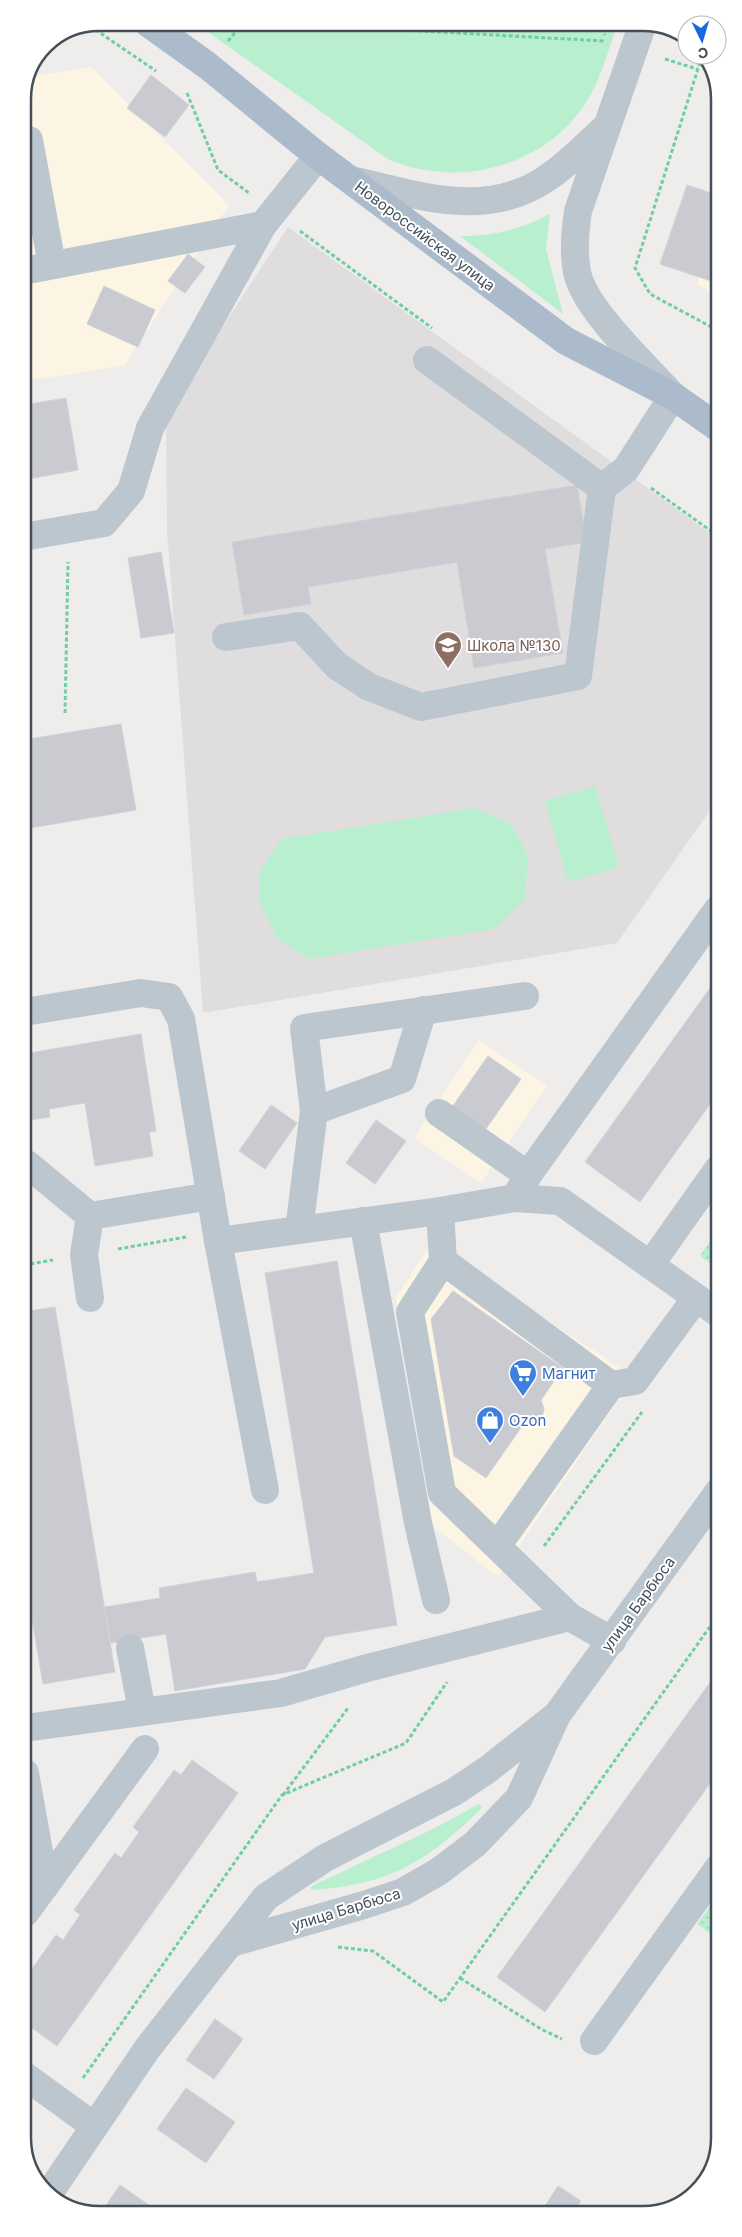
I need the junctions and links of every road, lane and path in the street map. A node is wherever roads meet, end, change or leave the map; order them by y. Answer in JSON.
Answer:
{"nodes":[{"id":1,"x":98,"y":31,"type":"edge"},
{"id":2,"x":160,"y":31,"type":"edge"},
{"id":3,"x":433,"y":31,"type":"edge"},
{"id":4,"x":602,"y":31,"type":"edge"},
{"id":5,"x":641,"y":31,"type":"edge"},
{"id":6,"x":636,"y":48,"type":"junction"},
{"id":7,"x":699,"y":65,"type":"edge"},
{"id":8,"x":697,"y":70,"type":"junction"},
{"id":9,"x":164,"y":77,"type":"dead end"},
{"id":10,"x":180,"y":88,"type":"dead end"},
{"id":11,"x":610,"y":124,"type":"junction"},
{"id":12,"x":31,"y":151,"type":"edge"},
{"id":13,"x":318,"y":156,"type":"junction"},
{"id":14,"x":351,"y":180,"type":"junction"},
{"id":15,"x":268,"y":219,"type":"junction"},
{"id":16,"x":52,"y":265,"type":"junction"},
{"id":17,"x":31,"y":269,"type":"edge"},
{"id":18,"x":711,"y":327,"type":"edge"},
{"id":19,"x":434,"y":329,"type":"dead end"},
{"id":20,"x":427,"y":360,"type":"dead end"},
{"id":21,"x":673,"y":396,"type":"junction"},
{"id":22,"x":711,"y":423,"type":"edge"},
{"id":23,"x":626,"y":469,"type":"junction"},
{"id":24,"x":602,"y":488,"type":"junction"},
{"id":25,"x":68,"y":529,"type":"junction"},
{"id":26,"x":711,"y":531,"type":"edge"},
{"id":27,"x":31,"y":536,"type":"edge"},
{"id":28,"x":226,"y":637,"type":"dead end"},
{"id":29,"x":65,"y":713,"type":"dead end"},
{"id":30,"x":711,"y":919,"type":"edge"},
{"id":31,"x":525,"y":996,"type":"dead end"},
{"id":32,"x":423,"y":1010,"type":"junction"},
{"id":33,"x":31,"y":1011,"type":"edge"},
{"id":34,"x":314,"y":1111,"type":"junction"},
{"id":35,"x":439,"y":1113,"type":"dead end"},
{"id":36,"x":31,"y":1167,"type":"edge"},
{"id":37,"x":711,"y":1179,"type":"edge"},
{"id":38,"x":521,"y":1187,"type":"junction"},
{"id":39,"x":211,"y":1196,"type":"junction"},
{"id":40,"x":440,"y":1211,"type":"junction"},
{"id":41,"x":90,"y":1216,"type":"junction"},
{"id":42,"x":363,"y":1221,"type":"junction"},
{"id":43,"x":299,"y":1230,"type":"junction"},
{"id":44,"x":218,"y":1236,"type":"junction"},
{"id":45,"x":84,"y":1255,"type":"junction"},
{"id":46,"x":443,"y":1261,"type":"junction"},
{"id":47,"x":31,"y":1264,"type":"edge"},
{"id":48,"x":650,"y":1265,"type":"junction"},
{"id":49,"x":90,"y":1298,"type":"dead end"},
{"id":50,"x":696,"y":1298,"type":"junction"},
{"id":51,"x":711,"y":1308,"type":"edge"},
{"id":52,"x":611,"y":1385,"type":"junction"},
{"id":53,"x":646,"y":1406,"type":"dead end"},
{"id":54,"x":265,"y":1490,"type":"dead end"},
{"id":55,"x":711,"y":1502,"type":"edge"},
{"id":56,"x":498,"y":1545,"type":"junction"},
{"id":57,"x":525,"y":1572,"type":"junction"},
{"id":58,"x":436,"y":1600,"type":"dead end"},
{"id":59,"x":570,"y":1617,"type":"junction"},
{"id":60,"x":612,"y":1641,"type":"junction"},
{"id":61,"x":130,"y":1648,"type":"dead end"},
{"id":62,"x":448,"y":1679,"type":"dead end"},
{"id":63,"x":352,"y":1703,"type":"dead end"},
{"id":64,"x":142,"y":1711,"type":"junction"},
{"id":65,"x":557,"y":1716,"type":"junction"},
{"id":66,"x":31,"y":1727,"type":"edge"},
{"id":67,"x":145,"y":1748,"type":"dead end"},
{"id":68,"x":282,"y":1795,"type":"junction"},
{"id":69,"x":31,"y":1807,"type":"edge"},
{"id":70,"x":711,"y":1878,"type":"edge"},
{"id":71,"x":45,"y":1886,"type":"junction"},
{"id":72,"x":31,"y":1906,"type":"edge"},
{"id":73,"x":231,"y":1943,"type":"junction"},
{"id":74,"x":460,"y":1978,"type":"dead end"},
{"id":75,"x":594,"y":2041,"type":"joint"},
{"id":76,"x":31,"y":2080,"type":"edge"},
{"id":77,"x":65,"y":2104,"type":"junction"},
{"id":78,"x":94,"y":2126,"type":"junction"},
{"id":79,"x":53,"y":2188,"type":"edge"}],
"edges":[{"from":1,"to":9,"type":"path"},
{"from":2,"to":13,"type":"main road","name":"Новороссийская улица"},
{"from":3,"to":4,"type":"path"},
{"from":5,"to":6,"type":"street"},
{"from":6,"to":8,"type":"path"},
{"from":6,"to":11,"type":"street"},
{"from":7,"to":8,"type":"path"},
{"from":8,"to":18,"type":"path"},
{"from":10,"to":15,"type":"path"},
{"from":11,"to":14,"type":"street"},
{"from":11,"to":21,"type":"street"},
{"from":12,"to":16,"type":"street"},
{"from":13,"to":14,"type":"main road","name":"Новороссийская улица"},
{"from":13,"to":15,"type":"street"},
{"from":14,"to":21,"type":"main road","name":"Новороссийская улица"},
{"from":15,"to":16,"type":"street"},
{"from":15,"to":19,"type":"path"},
{"from":15,"to":25,"type":"street"},
{"from":16,"to":17,"type":"street"},
{"from":20,"to":24,"type":"street"},
{"from":21,"to":22,"type":"main road","name":"Новороссийская улица"},
{"from":21,"to":23,"type":"street"},
{"from":23,"to":24,"type":"street"},
{"from":23,"to":26,"type":"path"},
{"from":24,"to":28,"type":"street"},
{"from":25,"to":27,"type":"street"},
{"from":25,"to":29,"type":"path"},
{"from":30,"to":38,"type":"street"},
{"from":31,"to":32,"type":"street"},
{"from":32,"to":34,"type":"street"},
{"from":32,"to":34,"type":"street"},
{"from":33,"to":39,"type":"street"},
{"from":34,"to":43,"type":"street"},
{"from":35,"to":38,"type":"street"},
{"from":36,"to":41,"type":"street"},
{"from":37,"to":48,"type":"street"},
{"from":38,"to":40,"type":"street"},
{"from":38,"to":48,"type":"street"},
{"from":39,"to":41,"type":"street"},
{"from":39,"to":44,"type":"street"},
{"from":40,"to":42,"type":"street"},
{"from":40,"to":46,"type":"street"},
{"from":41,"to":45,"type":"street"},
{"from":42,"to":43,"type":"street"},
{"from":42,"to":58,"type":"street"},
{"from":43,"to":44,"type":"street"},
{"from":44,"to":45,"type":"path"},
{"from":44,"to":54,"type":"street"},
{"from":45,"to":47,"type":"path"},
{"from":45,"to":49,"type":"street"},
{"from":46,"to":52,"type":"street"},
{"from":46,"to":56,"type":"street"},
{"from":48,"to":50,"type":"street"},
{"from":50,"to":51,"type":"street"},
{"from":50,"to":52,"type":"street"},
{"from":52,"to":56,"type":"street"},
{"from":53,"to":57,"type":"path"},
{"from":55,"to":60,"type":"street","name":"улица Барбюса"},
{"from":56,"to":57,"type":"street"},
{"from":57,"to":59,"type":"street"},
{"from":59,"to":60,"type":"street"},
{"from":59,"to":64,"type":"street"},
{"from":60,"to":65,"type":"street","name":"улица Барбюса"},
{"from":61,"to":64,"type":"street"},
{"from":62,"to":68,"type":"path"},
{"from":63,"to":68,"type":"path"},
{"from":64,"to":66,"type":"street"},
{"from":65,"to":73,"type":"street","name":"улица Барбюса"},
{"from":65,"to":73,"type":"street","name":"улица Барбюса"},
{"from":67,"to":71,"type":"street"},
{"from":68,"to":77,"type":"path"},
{"from":69,"to":71,"type":"street"},
{"from":70,"to":75,"type":"street"},
{"from":71,"to":72,"type":"street"},
{"from":73,"to":78,"type":"street","name":"улица Барбюса"},
{"from":74,"to":75,"type":"path"},
{"from":76,"to":77,"type":"street"},
{"from":77,"to":78,"type":"street"},
{"from":78,"to":79,"type":"street","name":"улица Барбюса"}]}
